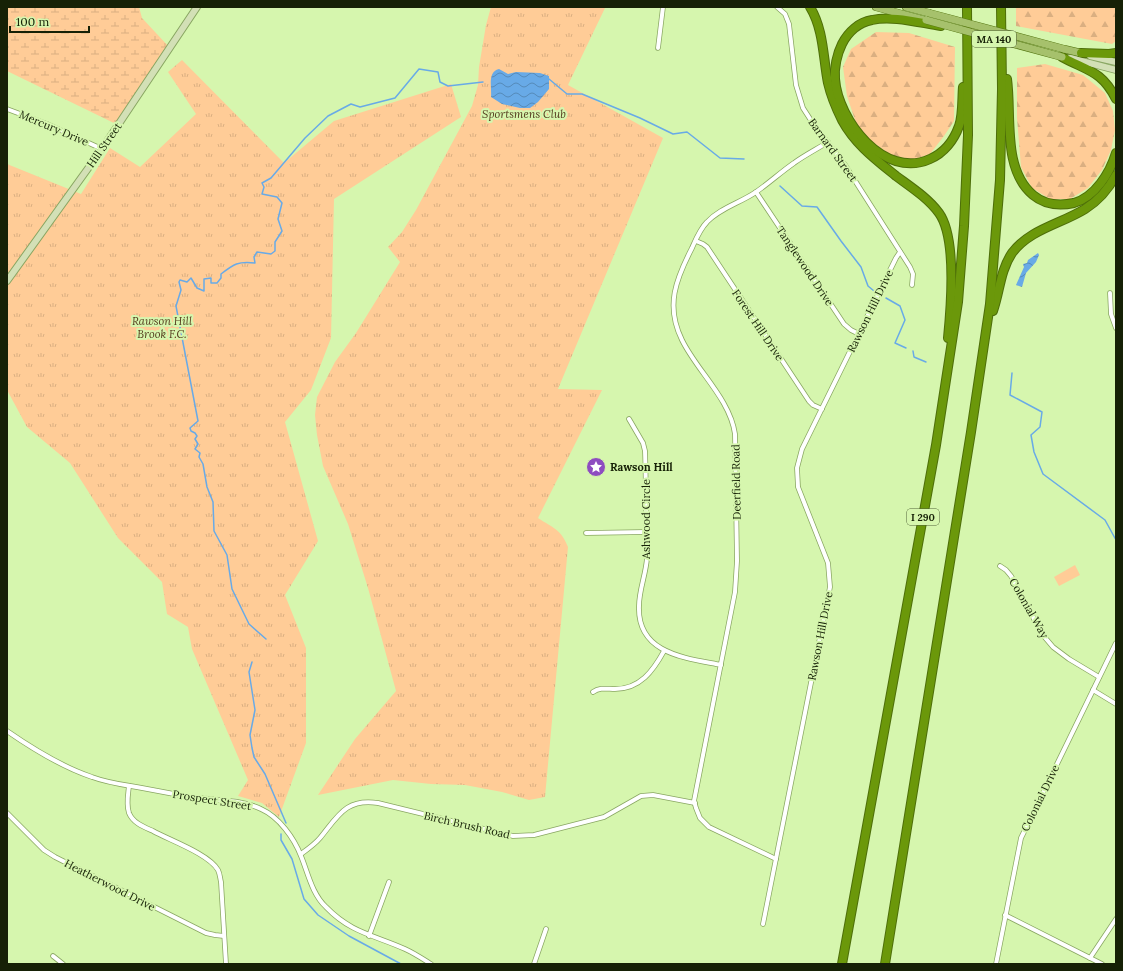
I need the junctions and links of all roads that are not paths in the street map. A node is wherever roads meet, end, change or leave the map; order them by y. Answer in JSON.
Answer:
{"nodes":[{"id":1,"x":197,"y":7,"type":"edge"},
{"id":2,"x":663,"y":7,"type":"edge"},
{"id":3,"x":777,"y":7,"type":"edge"},
{"id":4,"x":810,"y":7,"type":"edge"},
{"id":5,"x":876,"y":7,"type":"edge"},
{"id":6,"x":906,"y":7,"type":"edge"},
{"id":7,"x":1001,"y":7,"type":"edge"},
{"id":8,"x":966,"y":9,"type":"edge"},
{"id":9,"x":925,"y":22,"type":"junction"},
{"id":10,"x":949,"y":27,"type":"joint"},
{"id":11,"x":968,"y":43,"type":"junction"},
{"id":12,"x":1002,"y":46,"type":"junction"},
{"id":13,"x":658,"y":48,"type":"dead end"},
{"id":14,"x":1063,"y":53,"type":"junction"},
{"id":15,"x":1081,"y":53,"type":"junction"},
{"id":16,"x":1116,"y":53,"type":"edge"},
{"id":17,"x":1116,"y":62,"type":"edge"},
{"id":18,"x":1116,"y":70,"type":"edge"},
{"id":19,"x":1116,"y":99,"type":"edge"},
{"id":20,"x":7,"y":109,"type":"edge"},
{"id":21,"x":828,"y":142,"type":"junction"},
{"id":22,"x":102,"y":149,"type":"junction"},
{"id":23,"x":1116,"y":153,"type":"edge"},
{"id":24,"x":1116,"y":176,"type":"edge"},
{"id":25,"x":756,"y":192,"type":"junction"},
{"id":26,"x":696,"y":240,"type":"junction"},
{"id":27,"x":900,"y":252,"type":"junction"},
{"id":28,"x":7,"y":281,"type":"edge"},
{"id":29,"x":912,"y":285,"type":"dead end"},
{"id":30,"x":1110,"y":293,"type":"dead end"},
{"id":31,"x":988,"y":325,"type":"junction"},
{"id":32,"x":1116,"y":328,"type":"edge"},
{"id":33,"x":859,"y":334,"type":"junction"},
{"id":34,"x":947,"y":379,"type":"junction"},
{"id":35,"x":822,"y":409,"type":"junction"},
{"id":36,"x":629,"y":419,"type":"dead end"},
{"id":37,"x":646,"y":532,"type":"junction"},
{"id":38,"x":586,"y":533,"type":"dead end"},
{"id":39,"x":1000,"y":566,"type":"dead end"},
{"id":40,"x":1116,"y":643,"type":"edge"},
{"id":41,"x":664,"y":651,"type":"junction"},
{"id":42,"x":721,"y":665,"type":"junction"},
{"id":43,"x":1099,"y":677,"type":"junction"},
{"id":44,"x":1093,"y":690,"type":"junction"},
{"id":45,"x":593,"y":692,"type":"dead end"},
{"id":46,"x":1116,"y":704,"type":"edge"},
{"id":47,"x":7,"y":731,"type":"edge"},
{"id":48,"x":129,"y":786,"type":"junction"},
{"id":49,"x":694,"y":803,"type":"junction"},
{"id":50,"x":7,"y":813,"type":"edge"},
{"id":51,"x":301,"y":854,"type":"junction"},
{"id":52,"x":776,"y":859,"type":"junction"},
{"id":53,"x":389,"y":882,"type":"dead end"},
{"id":54,"x":1005,"y":915,"type":"junction"},
{"id":55,"x":1116,"y":919,"type":"edge"},
{"id":56,"x":763,"y":924,"type":"dead end"},
{"id":57,"x":546,"y":929,"type":"dead end"},
{"id":58,"x":224,"y":936,"type":"junction"},
{"id":59,"x":369,"y":936,"type":"junction"},
{"id":60,"x":52,"y":956,"type":"dead end"},
{"id":61,"x":1090,"y":958,"type":"junction"},
{"id":62,"x":63,"y":964,"type":"edge"},
{"id":63,"x":226,"y":964,"type":"edge"},
{"id":64,"x":431,"y":964,"type":"edge"},
{"id":65,"x":534,"y":964,"type":"edge"},
{"id":66,"x":842,"y":964,"type":"edge"},
{"id":67,"x":885,"y":964,"type":"edge"},
{"id":68,"x":996,"y":964,"type":"edge"},
{"id":69,"x":1102,"y":964,"type":"edge"}],
"edges":[{"from":1,"to":22,"type":"street","name":"Hill Street"},
{"from":2,"to":13,"type":"street"},
{"from":3,"to":21,"type":"street","name":"Barnard Street"},
{"from":4,"to":34,"type":"highway"},
{"from":5,"to":9,"type":"main road"},
{"from":6,"to":14,"type":"main road","number":"MA 140","bridge":true},
{"from":7,"to":12,"type":"highway"},
{"from":8,"to":11,"type":"highway","number":"I 290"},
{"from":9,"to":10,"type":"highway","bridge":true},
{"from":9,"to":11,"type":"highway"},
{"from":10,"to":14,"type":"main road","number":"MA 140","bridge":true},
{"from":11,"to":34,"type":"highway","number":"I 290"},
{"from":12,"to":23,"type":"highway"},
{"from":12,"to":31,"type":"highway"},
{"from":14,"to":15,"type":"main road","number":"MA 140"},
{"from":14,"to":18,"type":"street","number":"MA 140"},
{"from":14,"to":19,"type":"highway"},
{"from":15,"to":16,"type":"highway"},
{"from":15,"to":17,"type":"street","number":"MA 140"},
{"from":20,"to":22,"type":"street","name":"Mercury Drive"},
{"from":21,"to":25,"type":"street","name":"Deerfield Road"},
{"from":21,"to":27,"type":"street","name":"Barnard Street"},
{"from":22,"to":28,"type":"street","name":"Hill Street"},
{"from":24,"to":31,"type":"highway"},
{"from":25,"to":26,"type":"street","name":"Deerfield Road"},
{"from":25,"to":33,"type":"street","name":"Tanglewood Drive"},
{"from":26,"to":35,"type":"street","name":"Forest Hill Drive"},
{"from":26,"to":42,"type":"street","name":"Deerfield Road"},
{"from":27,"to":29,"type":"street","name":"Barnard Street"},
{"from":27,"to":33,"type":"street","name":"Rawson Hill Drive"},
{"from":30,"to":32,"type":"street"},
{"from":31,"to":67,"type":"highway"},
{"from":33,"to":35,"type":"street","name":"Rawson Hill Drive"},
{"from":34,"to":66,"type":"highway","number":"I 290"},
{"from":35,"to":52,"type":"street","name":"Rawson Hill Drive"},
{"from":36,"to":37,"type":"street","name":"Ashwood Circle"},
{"from":37,"to":38,"type":"street"},
{"from":37,"to":41,"type":"street","name":"Ashwood Circle"},
{"from":39,"to":43,"type":"street","name":"Colonial Way"},
{"from":40,"to":43,"type":"street","name":"Colonial Drive"},
{"from":41,"to":42,"type":"street","name":"Ashwood Circle"},
{"from":41,"to":45,"type":"street"},
{"from":42,"to":49,"type":"street","name":"Deerfield Road"},
{"from":43,"to":44,"type":"street","name":"Colonial Drive"},
{"from":44,"to":46,"type":"street"},
{"from":44,"to":54,"type":"street","name":"Colonial Drive"},
{"from":47,"to":48,"type":"street","name":"Prospect Street"},
{"from":48,"to":51,"type":"street","name":"Prospect Street"},
{"from":48,"to":58,"type":"street"},
{"from":49,"to":51,"type":"street","name":"Birch Brush Road"},
{"from":49,"to":52,"type":"street"},
{"from":50,"to":58,"type":"street","name":"Heatherwood Drive"},
{"from":51,"to":59,"type":"street","name":"Prospect Street"},
{"from":52,"to":56,"type":"street","name":"Rawson Hill Drive"},
{"from":53,"to":59,"type":"street"},
{"from":54,"to":61,"type":"street"},
{"from":54,"to":68,"type":"street","name":"Colonial Drive"},
{"from":55,"to":61,"type":"street"},
{"from":57,"to":65,"type":"street"},
{"from":58,"to":63,"type":"street"},
{"from":59,"to":64,"type":"street","name":"Prospect Street"},
{"from":60,"to":62,"type":"street"},
{"from":61,"to":69,"type":"street"}]}
